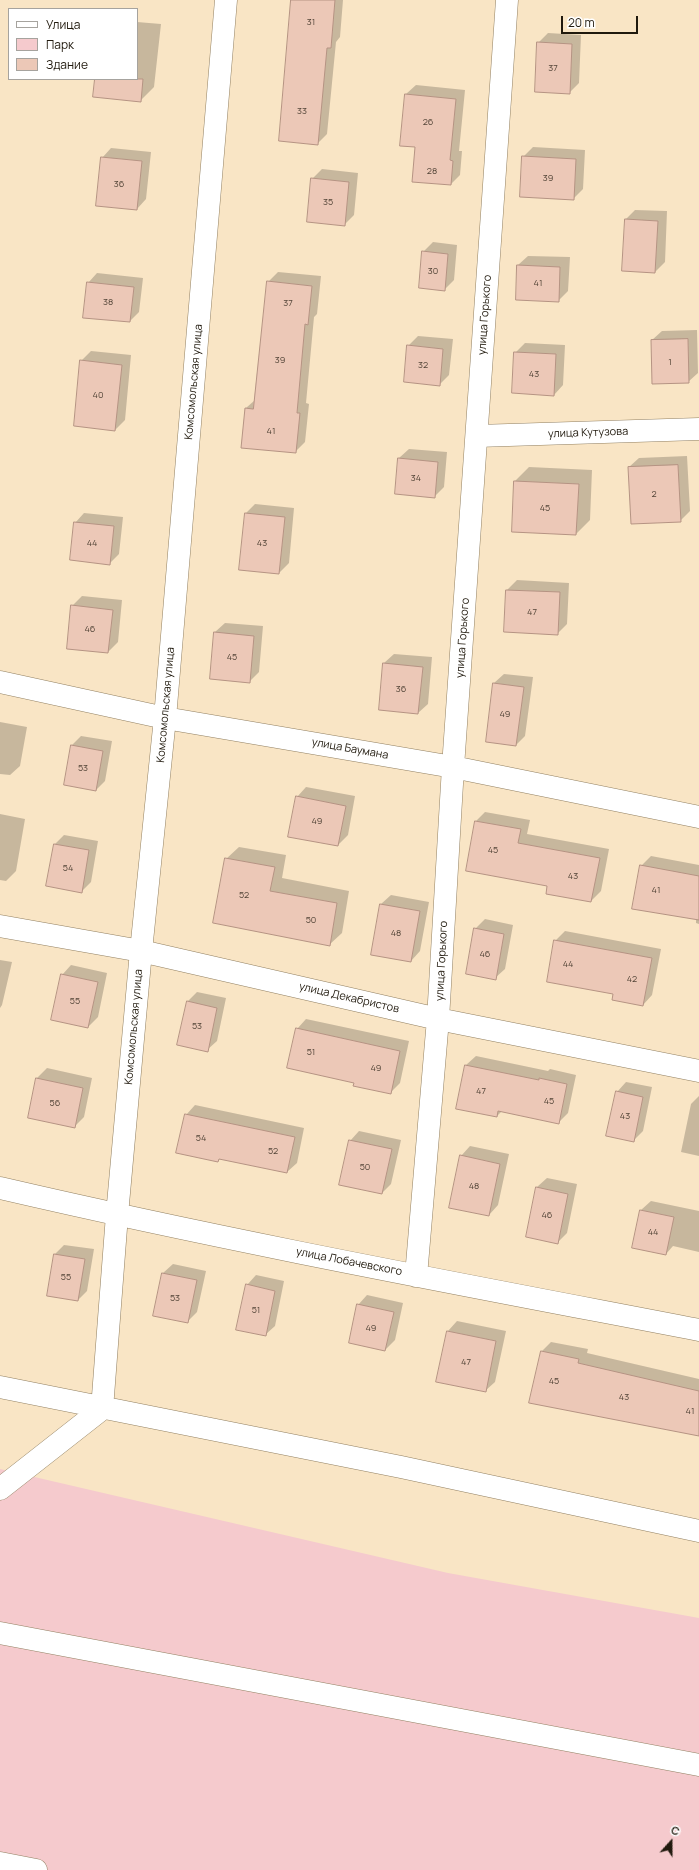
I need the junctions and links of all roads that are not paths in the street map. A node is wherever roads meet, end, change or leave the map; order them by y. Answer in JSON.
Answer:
{"nodes":[{"id":1,"x":226,"y":0,"type":"edge"},
{"id":2,"x":507,"y":0,"type":"edge"},
{"id":3,"x":699,"y":429,"type":"edge"},
{"id":4,"x":477,"y":436,"type":"junction"},
{"id":5,"x":0,"y":682,"type":"edge"},
{"id":6,"x":165,"y":718,"type":"junction"},
{"id":7,"x":454,"y":767,"type":"junction"},
{"id":8,"x":699,"y":817,"type":"edge"},
{"id":9,"x":0,"y":926,"type":"edge"},
{"id":10,"x":141,"y":951,"type":"junction"},
{"id":11,"x":438,"y":1019,"type":"junction"},
{"id":12,"x":699,"y":1071,"type":"edge"},
{"id":13,"x":0,"y":1188,"type":"edge"},
{"id":14,"x":117,"y":1215,"type":"junction"},
{"id":15,"x":416,"y":1276,"type":"junction"},
{"id":16,"x":699,"y":1330,"type":"edge"},
{"id":17,"x":0,"y":1387,"type":"edge"},
{"id":18,"x":102,"y":1409,"type":"junction"},
{"id":19,"x":0,"y":1489,"type":"edge"},
{"id":20,"x":699,"y":1531,"type":"edge"},
{"id":21,"x":0,"y":1632,"type":"edge"},
{"id":22,"x":699,"y":1766,"type":"edge"},
{"id":23,"x":0,"y":1863,"type":"edge"},
{"id":24,"x":36,"y":1870,"type":"edge"}],
"edges":[{"from":1,"to":6,"type":"street","name":"Комсомольская улица"},
{"from":2,"to":4,"type":"street","name":"улица Горького"},
{"from":3,"to":4,"type":"street","name":"улица Кутузова"},
{"from":4,"to":7,"type":"street","name":"улица Горького"},
{"from":5,"to":6,"type":"street","name":"улица Баумана"},
{"from":6,"to":7,"type":"street","name":"улица Баумана"},
{"from":6,"to":10,"type":"street","name":"Комсомольская улица"},
{"from":7,"to":8,"type":"street","name":"улица Баумана"},
{"from":7,"to":11,"type":"street","name":"улица Горького"},
{"from":9,"to":10,"type":"street","name":"улица Декабристов"},
{"from":10,"to":11,"type":"street","name":"улица Декабристов"},
{"from":10,"to":14,"type":"street","name":"Комсомольская улица"},
{"from":11,"to":12,"type":"street","name":"улица Декабристов"},
{"from":11,"to":15,"type":"street","name":"улица Горького"},
{"from":13,"to":14,"type":"street","name":"улица Лобачевского"},
{"from":14,"to":15,"type":"street","name":"улица Лобачевского"},
{"from":14,"to":18,"type":"street","name":"Комсомольская улица"},
{"from":15,"to":16,"type":"street","name":"улица Лобачевского"},
{"from":17,"to":18,"type":"street"},
{"from":18,"to":19,"type":"street"},
{"from":18,"to":20,"type":"street"},
{"from":21,"to":22,"type":"street"},
{"from":23,"to":24,"type":"street"}]}
